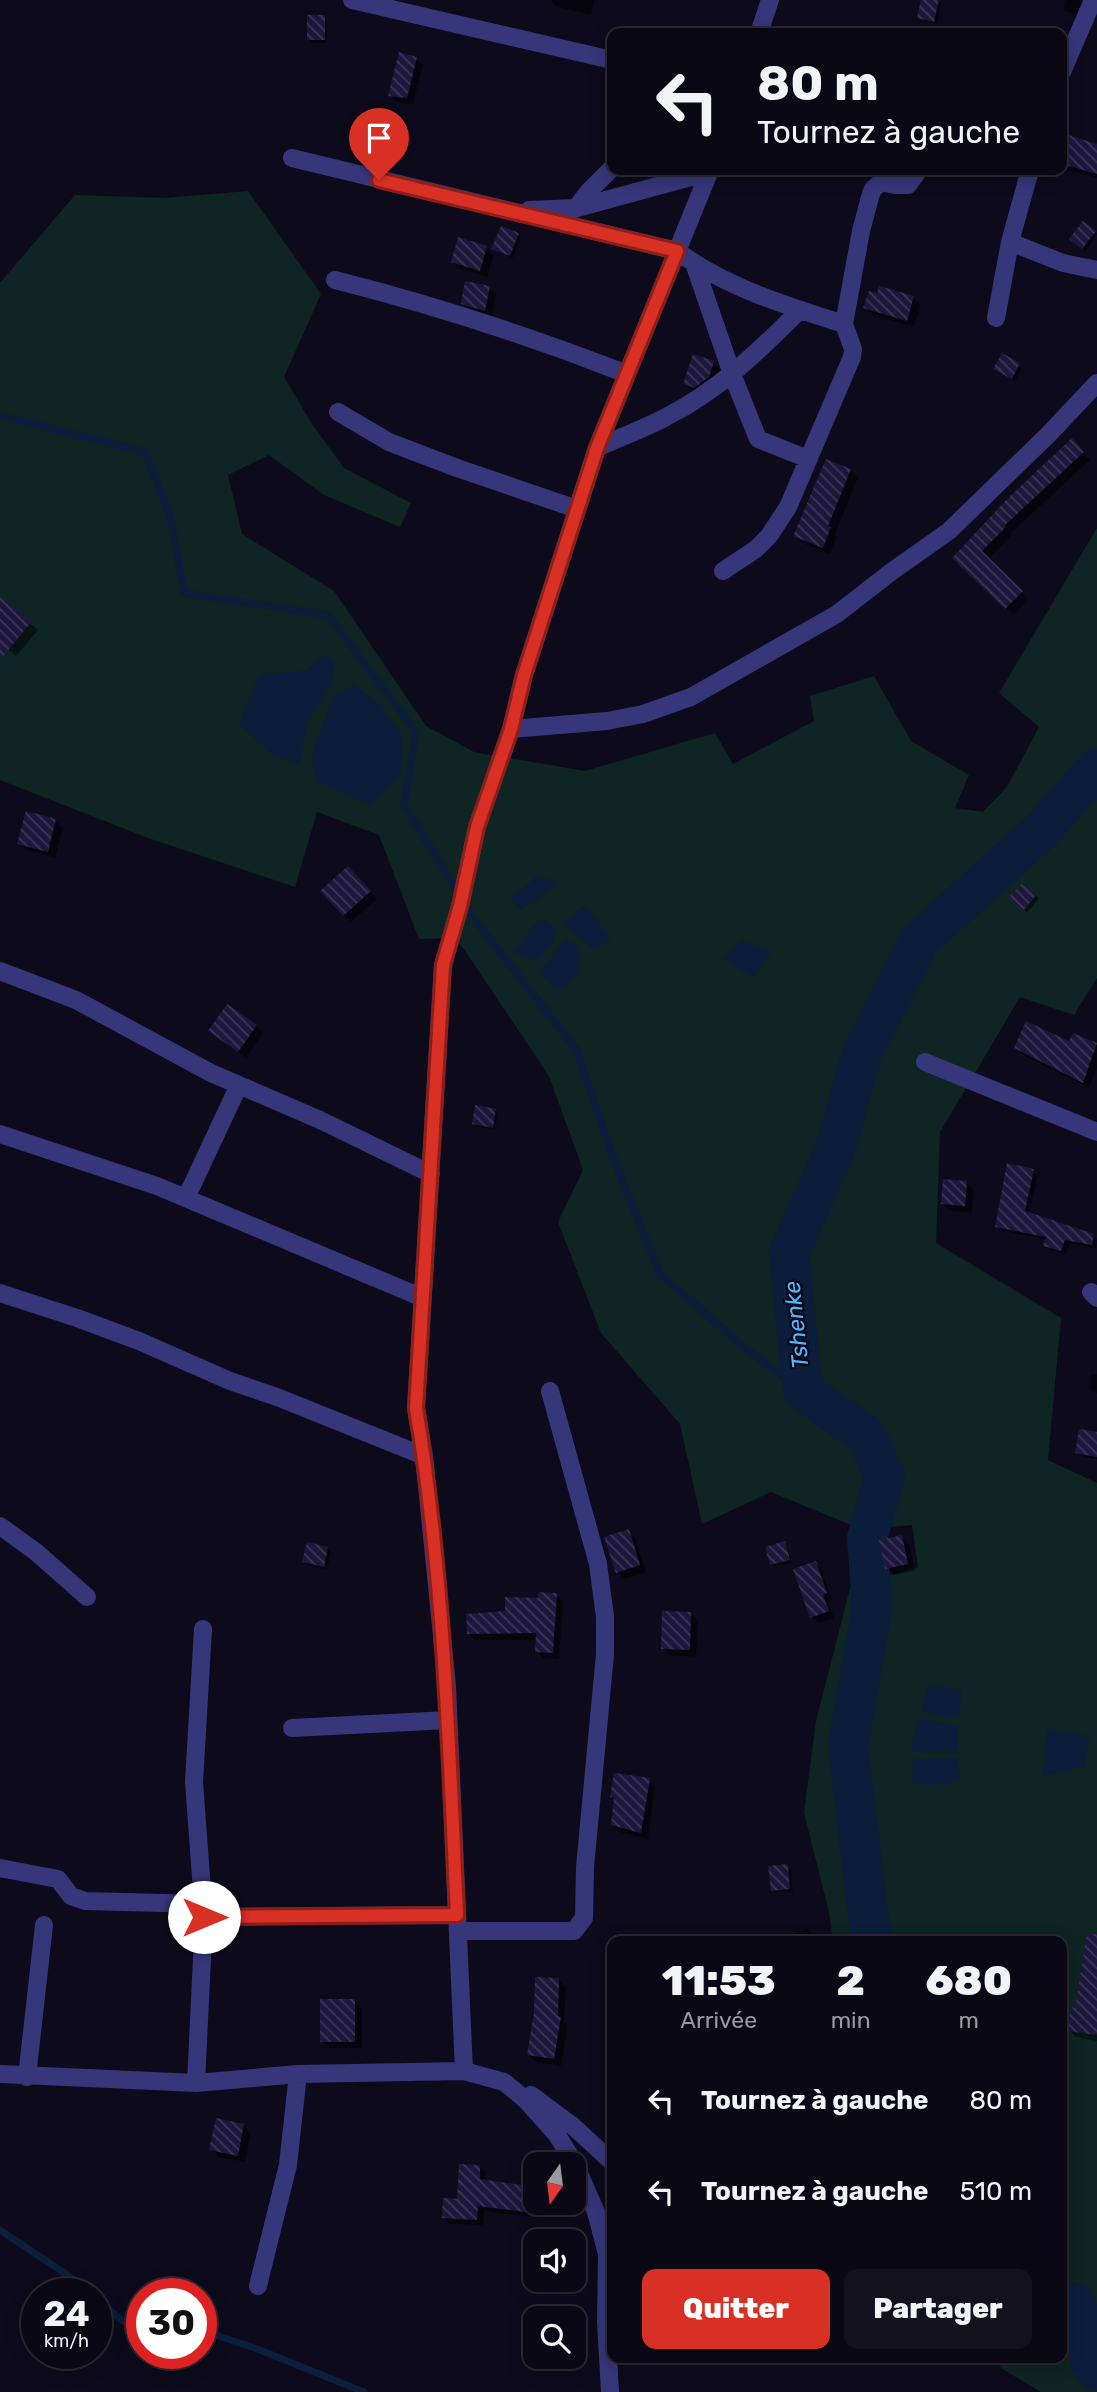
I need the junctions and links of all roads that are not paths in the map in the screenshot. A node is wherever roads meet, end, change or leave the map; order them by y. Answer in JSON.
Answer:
{"nodes":[{"id":1,"x":352,"y":0,"type":"edge"},
{"id":2,"x":771,"y":0,"type":"edge"},
{"id":3,"x":1093,"y":0,"type":"edge"},
{"id":4,"x":761,"y":28,"type":"edge"},
{"id":5,"x":607,"y":60,"type":"edge"},
{"id":6,"x":1067,"y":60,"type":"edge"},
{"id":7,"x":292,"y":158,"type":"dead end"},
{"id":8,"x":607,"y":173,"type":"edge"},
{"id":9,"x":696,"y":175,"type":"edge"},
{"id":10,"x":708,"y":175,"type":"edge"},
{"id":11,"x":915,"y":175,"type":"edge"},
{"id":12,"x":1029,"y":175,"type":"edge"},
{"id":13,"x":577,"y":208,"type":"junction"},
{"id":14,"x":509,"y":211,"type":"junction"},
{"id":15,"x":560,"y":224,"type":"junction"},
{"id":16,"x":1010,"y":242,"type":"junction"},
{"id":17,"x":677,"y":251,"type":"junction"},
{"id":18,"x":694,"y":263,"type":"junction"},
{"id":19,"x":1097,"y":270,"type":"edge"},
{"id":20,"x":335,"y":280,"type":"dead end"},
{"id":21,"x":800,"y":310,"type":"junction"},
{"id":22,"x":996,"y":318,"type":"dead end"},
{"id":23,"x":844,"y":324,"type":"junction"},
{"id":24,"x":627,"y":374,"type":"junction"},
{"id":25,"x":732,"y":374,"type":"junction"},
{"id":26,"x":1097,"y":383,"type":"edge"},
{"id":27,"x":338,"y":412,"type":"dead end"},
{"id":28,"x":597,"y":448,"type":"junction"},
{"id":29,"x":808,"y":459,"type":"junction"},
{"id":30,"x":578,"y":509,"type":"junction"},
{"id":31,"x":723,"y":571,"type":"dead end"},
{"id":32,"x":511,"y":729,"type":"junction"},
{"id":33,"x":0,"y":971,"type":"edge"},
{"id":34,"x":925,"y":1062,"type":"dead end"},
{"id":35,"x":239,"y":1085,"type":"junction"},
{"id":36,"x":1097,"y":1132,"type":"edge"},
{"id":37,"x":0,"y":1134,"type":"edge"},
{"id":38,"x":431,"y":1174,"type":"junction"},
{"id":39,"x":186,"y":1198,"type":"junction"},
{"id":40,"x":0,"y":1293,"type":"edge"},
{"id":41,"x":423,"y":1298,"type":"junction"},
{"id":42,"x":550,"y":1391,"type":"dead end"},
{"id":43,"x":424,"y":1455,"type":"junction"},
{"id":44,"x":0,"y":1526,"type":"edge"},
{"id":45,"x":87,"y":1597,"type":"dead end"},
{"id":46,"x":203,"y":1629,"type":"dead end"},
{"id":47,"x":448,"y":1720,"type":"junction"},
{"id":48,"x":292,"y":1728,"type":"dead end"},
{"id":49,"x":0,"y":1868,"type":"edge"},
{"id":50,"x":204,"y":1910,"type":"junction"},
{"id":51,"x":457,"y":1923,"type":"junction"},
{"id":52,"x":44,"y":1925,"type":"dead end"},
{"id":53,"x":464,"y":2071,"type":"junction"},
{"id":54,"x":0,"y":2074,"type":"edge"},
{"id":55,"x":298,"y":2074,"type":"junction"},
{"id":56,"x":27,"y":2077,"type":"junction"},
{"id":57,"x":196,"y":2082,"type":"junction"},
{"id":58,"x":504,"y":2082,"type":"junction"},
{"id":59,"x":607,"y":2158,"type":"edge"},
{"id":60,"x":607,"y":2254,"type":"edge"},
{"id":61,"x":607,"y":2254,"type":"edge"},
{"id":62,"x":258,"y":2286,"type":"dead end"},
{"id":63,"x":607,"y":2339,"type":"edge"},
{"id":64,"x":608,"y":2363,"type":"edge"},
{"id":65,"x":610,"y":2392,"type":"edge"}],
"edges":[{"from":1,"to":5,"type":"street"},
{"from":2,"to":4,"type":"street"},
{"from":3,"to":6,"type":"street"},
{"from":7,"to":14,"type":"street"},
{"from":8,"to":13,"type":"street"},
{"from":9,"to":13,"type":"street"},
{"from":10,"to":17,"type":"street"},
{"from":11,"to":23,"type":"street"},
{"from":12,"to":16,"type":"street"},
{"from":13,"to":14,"type":"street"},
{"from":13,"to":15,"type":"street"},
{"from":14,"to":15,"type":"street"},
{"from":15,"to":17,"type":"street"},
{"from":16,"to":19,"type":"street"},
{"from":16,"to":22,"type":"street"},
{"from":17,"to":18,"type":"street"},
{"from":17,"to":24,"type":"street"},
{"from":18,"to":21,"type":"street"},
{"from":18,"to":25,"type":"street"},
{"from":20,"to":24,"type":"street"},
{"from":21,"to":23,"type":"street"},
{"from":21,"to":25,"type":"street"},
{"from":23,"to":29,"type":"street"},
{"from":24,"to":28,"type":"street"},
{"from":25,"to":28,"type":"street"},
{"from":25,"to":29,"type":"street"},
{"from":26,"to":32,"type":"street"},
{"from":27,"to":30,"type":"street"},
{"from":28,"to":30,"type":"street"},
{"from":29,"to":31,"type":"street"},
{"from":30,"to":32,"type":"street"},
{"from":32,"to":38,"type":"street"},
{"from":33,"to":35,"type":"street"},
{"from":34,"to":36,"type":"street"},
{"from":35,"to":38,"type":"street"},
{"from":35,"to":39,"type":"street"},
{"from":37,"to":39,"type":"street"},
{"from":38,"to":41,"type":"street"},
{"from":39,"to":41,"type":"street"},
{"from":40,"to":43,"type":"street"},
{"from":41,"to":43,"type":"street"},
{"from":42,"to":51,"type":"street"},
{"from":43,"to":47,"type":"street"},
{"from":44,"to":45,"type":"street"},
{"from":46,"to":50,"type":"street"},
{"from":47,"to":48,"type":"street"},
{"from":47,"to":51,"type":"street"},
{"from":49,"to":50,"type":"street"},
{"from":50,"to":51,"type":"street"},
{"from":50,"to":57,"type":"street"},
{"from":51,"to":53,"type":"street"},
{"from":52,"to":56,"type":"street"},
{"from":53,"to":55,"type":"street"},
{"from":53,"to":58,"type":"street"},
{"from":54,"to":56,"type":"street"},
{"from":55,"to":57,"type":"street"},
{"from":55,"to":62,"type":"street"},
{"from":56,"to":57,"type":"street"},
{"from":58,"to":59,"type":"street"},
{"from":58,"to":60,"type":"street"},
{"from":61,"to":63,"type":"street"},
{"from":64,"to":65,"type":"street"}]}
